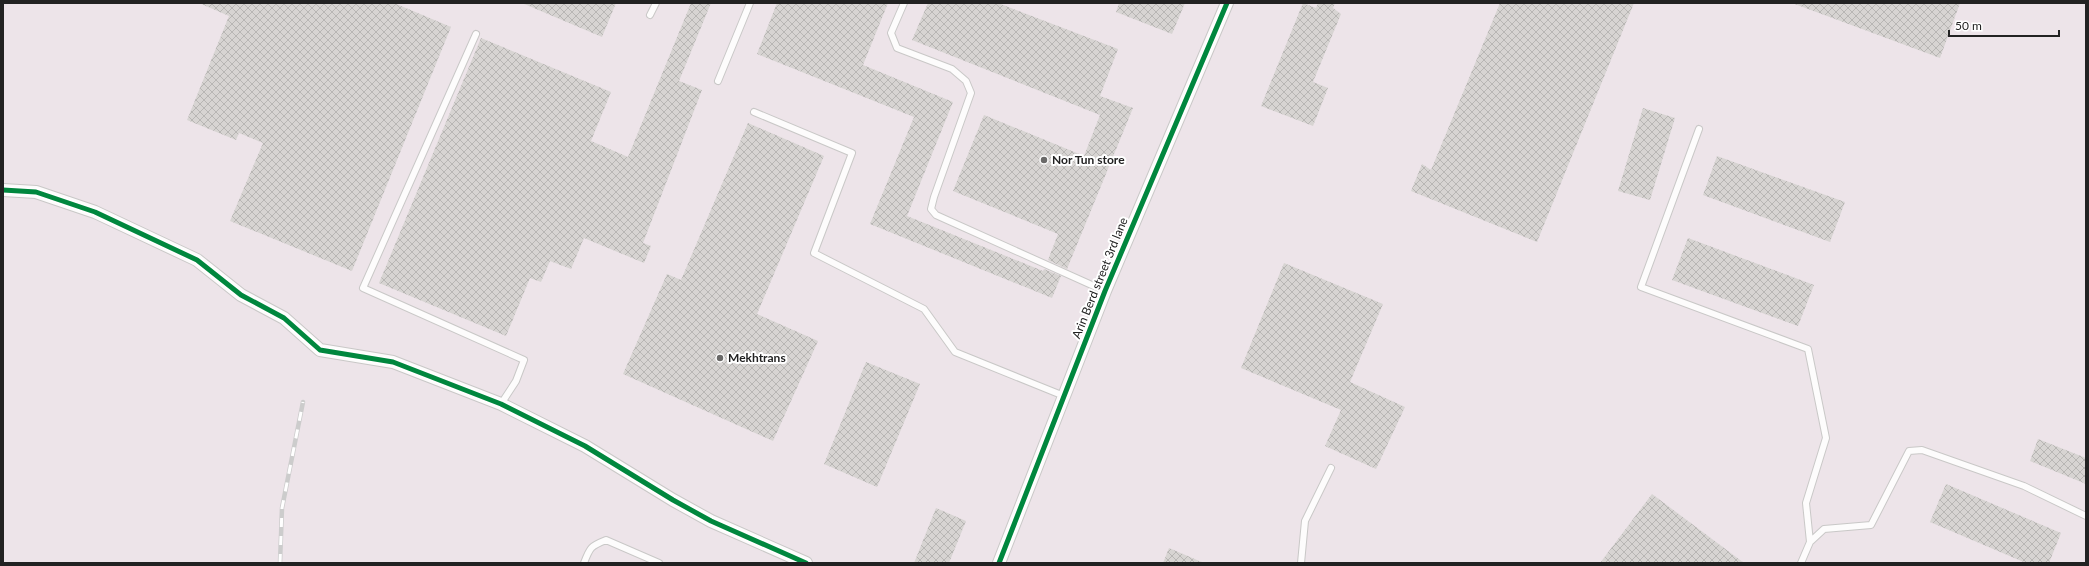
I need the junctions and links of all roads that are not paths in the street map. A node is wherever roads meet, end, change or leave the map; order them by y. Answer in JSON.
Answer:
{"nodes":[{"id":1,"x":656,"y":3,"type":"edge"},
{"id":2,"x":750,"y":3,"type":"edge"},
{"id":3,"x":904,"y":3,"type":"edge"},
{"id":4,"x":1227,"y":3,"type":"edge"},
{"id":5,"x":650,"y":14,"type":"dead end"},
{"id":6,"x":476,"y":34,"type":"dead end"},
{"id":7,"x":718,"y":81,"type":"dead end"},
{"id":8,"x":754,"y":112,"type":"dead end"},
{"id":9,"x":1699,"y":129,"type":"dead end"},
{"id":10,"x":3,"y":190,"type":"edge"},
{"id":11,"x":1105,"y":291,"type":"junction"},
{"id":12,"x":1064,"y":396,"type":"junction"},
{"id":13,"x":501,"y":404,"type":"junction"},
{"id":14,"x":1331,"y":468,"type":"dead end"},
{"id":15,"x":2086,"y":516,"type":"edge"},
{"id":16,"x":1810,"y":542,"type":"junction"},
{"id":17,"x":584,"y":563,"type":"edge"},
{"id":18,"x":659,"y":563,"type":"edge"},
{"id":19,"x":806,"y":563,"type":"edge"},
{"id":20,"x":999,"y":563,"type":"edge"},
{"id":21,"x":1301,"y":563,"type":"edge"},
{"id":22,"x":1801,"y":563,"type":"edge"}],
"edges":[{"from":1,"to":5,"type":"lane"},
{"from":2,"to":7,"type":"lane"},
{"from":3,"to":11,"type":"lane"},
{"from":4,"to":11,"type":"street","name":"Arin Berd street 3rd lane"},
{"from":6,"to":13,"type":"lane"},
{"from":8,"to":12,"type":"lane"},
{"from":9,"to":16,"type":"lane"},
{"from":10,"to":13,"type":"street"},
{"from":11,"to":12,"type":"street","name":"Arin Berd street 3rd lane"},
{"from":12,"to":20,"type":"street","name":"Arin Berd street 3rd lane"},
{"from":13,"to":19,"type":"street"},
{"from":14,"to":21,"type":"lane"},
{"from":15,"to":16,"type":"lane"},
{"from":16,"to":22,"type":"lane"},
{"from":17,"to":18,"type":"lane"}]}
